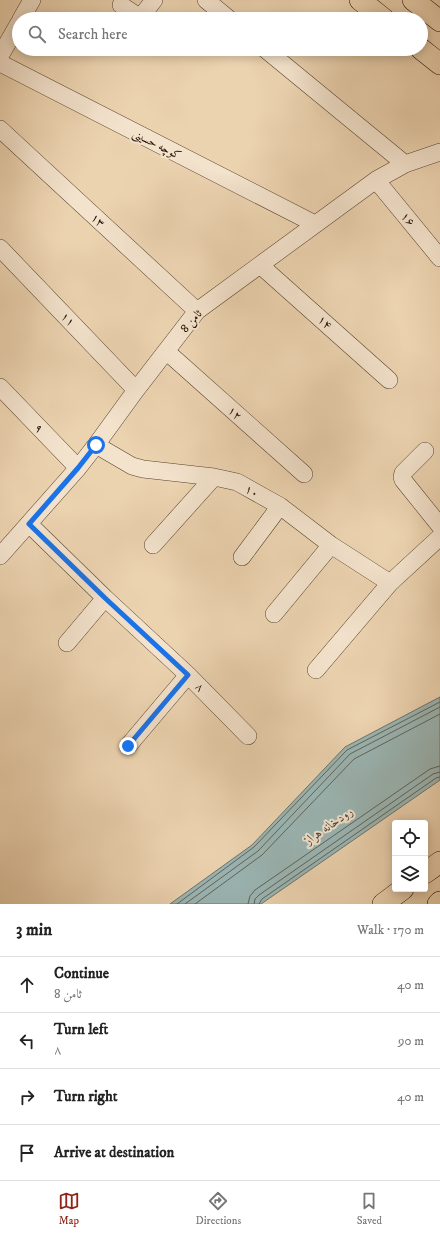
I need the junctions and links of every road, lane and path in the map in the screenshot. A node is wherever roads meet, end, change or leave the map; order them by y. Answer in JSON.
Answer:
{"nodes":[{"id":1,"x":32,"y":0,"type":"edge"},
{"id":2,"x":154,"y":0,"type":"edge"},
{"id":3,"x":206,"y":0,"type":"edge"},
{"id":4,"x":360,"y":0,"type":"edge"},
{"id":5,"x":413,"y":0,"type":"edge"},
{"id":6,"x":120,"y":5,"type":"dead end"},
{"id":7,"x":25,"y":12,"type":"edge"},
{"id":8,"x":130,"y":12,"type":"edge"},
{"id":9,"x":146,"y":12,"type":"edge"},
{"id":10,"x":221,"y":12,"type":"edge"},
{"id":11,"x":375,"y":12,"type":"edge"},
{"id":12,"x":440,"y":21,"type":"edge"},
{"id":13,"x":12,"y":35,"type":"edge"},
{"id":14,"x":428,"y":55,"type":"edge"},
{"id":15,"x":0,"y":56,"type":"edge"},
{"id":16,"x":274,"y":56,"type":"edge"},
{"id":17,"x":0,"y":63,"type":"edge"},
{"id":18,"x":440,"y":64,"type":"edge"},
{"id":19,"x":0,"y":129,"type":"edge"},
{"id":20,"x":440,"y":152,"type":"edge"},
{"id":21,"x":405,"y":164,"type":"junction"},
{"id":22,"x":376,"y":180,"type":"junction"},
{"id":23,"x":314,"y":224,"type":"junction"},
{"id":24,"x":0,"y":248,"type":"edge"},
{"id":25,"x":440,"y":258,"type":"edge"},
{"id":26,"x":260,"y":265,"type":"junction"},
{"id":27,"x":197,"y":311,"type":"junction"},
{"id":28,"x":166,"y":351,"type":"junction"},
{"id":29,"x":389,"y":380,"type":"dead end"},
{"id":30,"x":0,"y":387,"type":"edge"},
{"id":31,"x":136,"y":390,"type":"junction"},
{"id":32,"x":96,"y":445,"type":"junction"},
{"id":33,"x":425,"y":451,"type":"dead end"},
{"id":34,"x":78,"y":468,"type":"junction"},
{"id":35,"x":304,"y":474,"type":"dead end"},
{"id":36,"x":214,"y":477,"type":"junction"},
{"id":37,"x":280,"y":506,"type":"junction"},
{"id":38,"x":29,"y":524,"type":"junction"},
{"id":39,"x":440,"y":526,"type":"edge"},
{"id":40,"x":440,"y":537,"type":"edge"},
{"id":41,"x":153,"y":545,"type":"dead end"},
{"id":42,"x":331,"y":545,"type":"junction"},
{"id":43,"x":0,"y":556,"type":"edge"},
{"id":44,"x":242,"y":558,"type":"dead end"},
{"id":45,"x":390,"y":583,"type":"junction"},
{"id":46,"x":105,"y":598,"type":"junction"},
{"id":47,"x":274,"y":614,"type":"dead end"},
{"id":48,"x":66,"y":643,"type":"dead end"},
{"id":49,"x":316,"y":670,"type":"dead end"},
{"id":50,"x":188,"y":675,"type":"junction"},
{"id":51,"x":248,"y":736,"type":"dead end"},
{"id":52,"x":128,"y":746,"type":"dead end"},
{"id":53,"x":440,"y":862,"type":"edge"},
{"id":54,"x":428,"y":871,"type":"edge"},
{"id":55,"x":399,"y":892,"type":"edge"},
{"id":56,"x":383,"y":904,"type":"edge"}],
"edges":[{"from":1,"to":7,"type":"street"},
{"from":2,"to":9,"type":"street"},
{"from":3,"to":10,"type":"street"},
{"from":4,"to":11,"type":"main road"},
{"from":5,"to":12,"type":"main road"},
{"from":6,"to":8,"type":"street"},
{"from":13,"to":15,"type":"street"},
{"from":14,"to":18,"type":"main road"},
{"from":16,"to":21,"type":"street"},
{"from":17,"to":23,"type":"street","name":"کوچه حسینی"},
{"from":19,"to":27,"type":"street","name":"۱۳"},
{"from":20,"to":21,"type":"street","name":"ثامن 8"},
{"from":21,"to":22,"type":"street","name":"ثامن 8"},
{"from":22,"to":23,"type":"street","name":"ثامن 8"},
{"from":22,"to":25,"type":"street","name":"۱۶"},
{"from":23,"to":26,"type":"street","name":"ثامن 8"},
{"from":24,"to":31,"type":"street","name":"۱۱"},
{"from":26,"to":27,"type":"street","name":"ثامن 8"},
{"from":26,"to":29,"type":"street","name":"۱۴"},
{"from":27,"to":28,"type":"street","name":"ثامن 8"},
{"from":28,"to":31,"type":"street","name":"ثامن 8"},
{"from":28,"to":35,"type":"street","name":"۱۲"},
{"from":30,"to":34,"type":"street","name":"۹"},
{"from":31,"to":32,"type":"street","name":"ثامن 8"},
{"from":32,"to":34,"type":"street","name":"ثامن 8"},
{"from":32,"to":36,"type":"street","name":"۱۰"},
{"from":33,"to":39,"type":"street"},
{"from":34,"to":38,"type":"street","name":"ثامن 8"},
{"from":36,"to":37,"type":"street","name":"۱۰"},
{"from":36,"to":41,"type":"street"},
{"from":37,"to":42,"type":"street","name":"۱۰"},
{"from":37,"to":44,"type":"street"},
{"from":38,"to":43,"type":"street","name":"ثامن 8"},
{"from":38,"to":46,"type":"street","name":"۸"},
{"from":40,"to":45,"type":"street"},
{"from":42,"to":45,"type":"street","name":"۱۰"},
{"from":42,"to":47,"type":"street"},
{"from":45,"to":49,"type":"street"},
{"from":46,"to":48,"type":"street"},
{"from":46,"to":50,"type":"street","name":"۸"},
{"from":50,"to":51,"type":"street","name":"۸"},
{"from":50,"to":52,"type":"street"},
{"from":53,"to":54,"type":"main road"},
{"from":55,"to":56,"type":"main road"}]}
